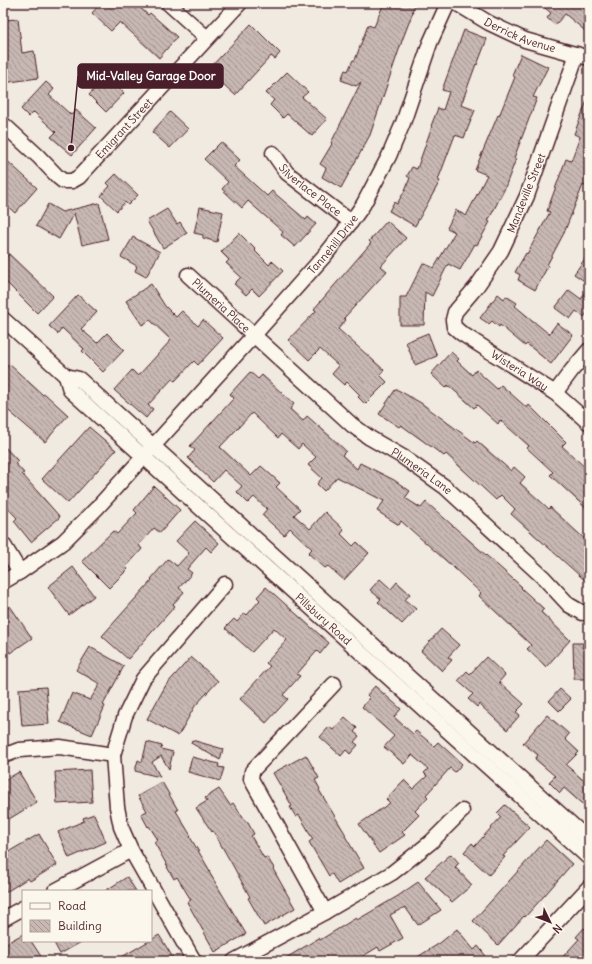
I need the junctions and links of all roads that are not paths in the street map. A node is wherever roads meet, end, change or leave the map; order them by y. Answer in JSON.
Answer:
{"nodes":[{"id":1,"x":168,"y":3,"type":"edge"},
{"id":2,"x":240,"y":3,"type":"edge"},
{"id":3,"x":448,"y":3,"type":"edge"},
{"id":4,"x":456,"y":3,"type":"edge"},
{"id":5,"x":207,"y":38,"type":"junction"},
{"id":6,"x":583,"y":56,"type":"edge"},
{"id":7,"x":3,"y":124,"type":"edge"},
{"id":8,"x":273,"y":153,"type":"dead end"},
{"id":9,"x":350,"y":222,"type":"junction"},
{"id":10,"x":188,"y":275,"type":"dead end"},
{"id":11,"x":3,"y":319,"type":"edge"},
{"id":12,"x":453,"y":320,"type":"joint"},
{"id":13,"x":254,"y":335,"type":"junction"},
{"id":14,"x":589,"y":350,"type":"edge"},
{"id":15,"x":66,"y":376,"type":"junction"},
{"id":16,"x":555,"y":393,"type":"junction"},
{"id":17,"x":589,"y":422,"type":"edge"},
{"id":18,"x":154,"y":446,"type":"junction"},
{"id":19,"x":144,"y":457,"type":"junction"},
{"id":20,"x":3,"y":544,"type":"edge"},
{"id":21,"x":20,"y":572,"type":"junction"},
{"id":22,"x":3,"y":582,"type":"edge"},
{"id":23,"x":225,"y":584,"type":"dead end"},
{"id":24,"x":586,"y":612,"type":"edge"},
{"id":25,"x":334,"y":684,"type":"dead end"},
{"id":26,"x":113,"y":755,"type":"junction"},
{"id":27,"x":3,"y":756,"type":"edge"},
{"id":28,"x":462,"y":811,"type":"dead end"},
{"id":29,"x":589,"y":840,"type":"edge"},
{"id":30,"x":131,"y":850,"type":"junction"},
{"id":31,"x":589,"y":858,"type":"edge"},
{"id":32,"x":589,"y":886,"type":"edge"},
{"id":33,"x":57,"y":890,"type":"edge"},
{"id":34,"x":22,"y":909,"type":"edge"},
{"id":35,"x":325,"y":912,"type":"junction"},
{"id":36,"x":3,"y":919,"type":"edge"},
{"id":37,"x":194,"y":961,"type":"edge"},
{"id":38,"x":234,"y":961,"type":"edge"},
{"id":39,"x":520,"y":961,"type":"edge"}],
"edges":[{"from":1,"to":5,"type":"street"},
{"from":2,"to":5,"type":"street","name":"Emigrant Street"},
{"from":3,"to":9,"type":"street","name":"Tannehill Drive"},
{"from":4,"to":6,"type":"street","name":"Derrick Avenue"},
{"from":5,"to":7,"type":"street","name":"Emigrant Street"},
{"from":6,"to":12,"type":"street","name":"Mandeville Street"},
{"from":8,"to":9,"type":"street","name":"Silverlace Place"},
{"from":9,"to":13,"type":"street","name":"Tannehill Drive"},
{"from":10,"to":13,"type":"street","name":"Plumeria Place"},
{"from":11,"to":15,"type":"street","name":"Pillsbury Road"},
{"from":12,"to":16,"type":"street","name":"Wisteria Way"},
{"from":13,"to":18,"type":"street","name":"Tannehill Drive"},
{"from":13,"to":24,"type":"street","name":"Plumeria Lane"},
{"from":14,"to":16,"type":"street"},
{"from":15,"to":18,"type":"street","name":"Pillsbury Road"},
{"from":15,"to":19,"type":"street","name":"Pillsbury Road"},
{"from":16,"to":17,"type":"street","name":"Wisteria Way"},
{"from":18,"to":19,"type":"street","name":"Tannehill Drive"},
{"from":18,"to":29,"type":"street","name":"Pillsbury Road"},
{"from":19,"to":21,"type":"street","name":"Tannehill Drive"},
{"from":19,"to":31,"type":"street","name":"Pillsbury Road"},
{"from":20,"to":21,"type":"street"},
{"from":21,"to":22,"type":"street","name":"Tannehill Drive"},
{"from":23,"to":26,"type":"street"},
{"from":25,"to":35,"type":"street"},
{"from":26,"to":27,"type":"street"},
{"from":26,"to":30,"type":"street"},
{"from":28,"to":35,"type":"street"},
{"from":30,"to":33,"type":"street"},
{"from":30,"to":37,"type":"street"},
{"from":32,"to":39,"type":"street"},
{"from":34,"to":36,"type":"street"},
{"from":35,"to":38,"type":"street"}]}
